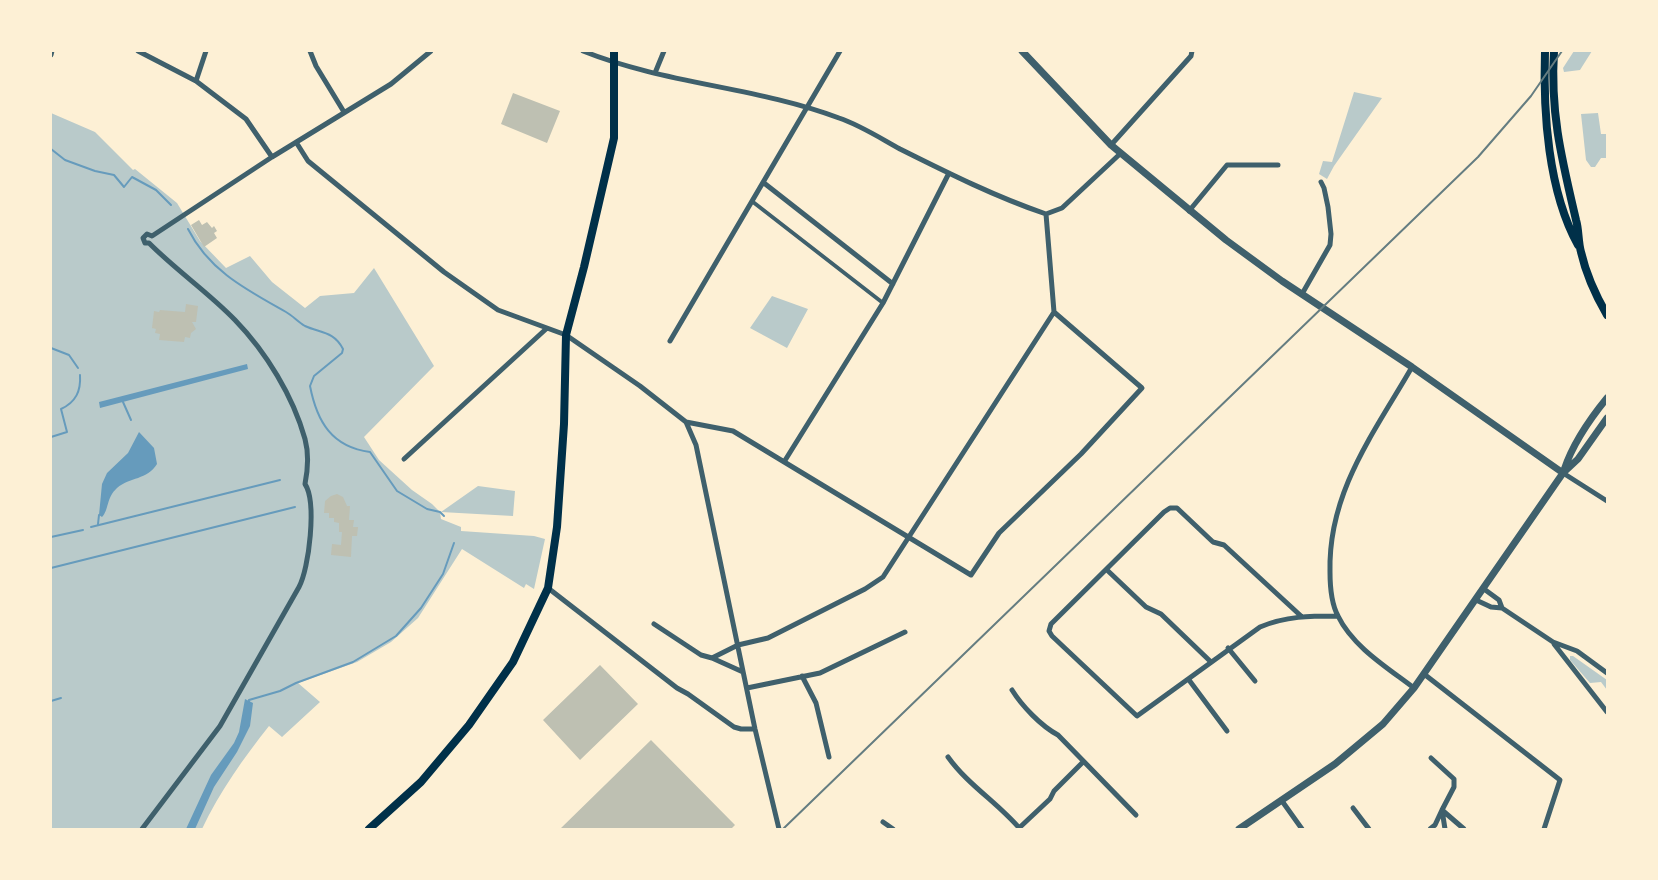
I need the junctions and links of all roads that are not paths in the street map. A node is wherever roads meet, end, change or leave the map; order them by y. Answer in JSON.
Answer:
{"nodes":[{"id":1,"x":138,"y":51,"type":"edge"},
{"id":2,"x":206,"y":51,"type":"edge"},
{"id":3,"x":310,"y":51,"type":"edge"},
{"id":4,"x":431,"y":51,"type":"edge"},
{"id":5,"x":583,"y":51,"type":"edge"},
{"id":6,"x":614,"y":51,"type":"edge"},
{"id":7,"x":664,"y":51,"type":"edge"},
{"id":8,"x":840,"y":51,"type":"edge"},
{"id":9,"x":1022,"y":51,"type":"edge"},
{"id":10,"x":1192,"y":51,"type":"edge"},
{"id":11,"x":1545,"y":51,"type":"edge"},
{"id":12,"x":1554,"y":51,"type":"edge"},
{"id":13,"x":614,"y":61,"type":"junction"},
{"id":14,"x":655,"y":73,"type":"junction"},
{"id":15,"x":196,"y":81,"type":"junction"},
{"id":16,"x":807,"y":107,"type":"junction"},
{"id":17,"x":344,"y":112,"type":"junction"},
{"id":18,"x":296,"y":142,"type":"junction"},
{"id":19,"x":1111,"y":145,"type":"junction"},
{"id":20,"x":1121,"y":153,"type":"junction"},
{"id":21,"x":272,"y":157,"type":"junction"},
{"id":22,"x":1278,"y":165,"type":"dead end"},
{"id":23,"x":949,"y":173,"type":"junction"},
{"id":24,"x":1321,"y":182,"type":"dead end"},
{"id":25,"x":764,"y":183,"type":"junction"},
{"id":26,"x":753,"y":202,"type":"junction"},
{"id":27,"x":1189,"y":211,"type":"junction"},
{"id":28,"x":1046,"y":214,"type":"junction"},
{"id":29,"x":152,"y":236,"type":"junction"},
{"id":30,"x":149,"y":243,"type":"junction"},
{"id":31,"x":1580,"y":249,"type":"junction"},
{"id":32,"x":892,"y":284,"type":"junction"},
{"id":33,"x":1302,"y":294,"type":"junction"},
{"id":34,"x":883,"y":303,"type":"junction"},
{"id":35,"x":1054,"y":312,"type":"junction"},
{"id":36,"x":1607,"y":315,"type":"edge"},
{"id":37,"x":546,"y":328,"type":"junction"},
{"id":38,"x":566,"y":335,"type":"junction"},
{"id":39,"x":670,"y":341,"type":"dead end"},
{"id":40,"x":1412,"y":367,"type":"junction"},
{"id":41,"x":1607,"y":398,"type":"edge"},
{"id":42,"x":1607,"y":418,"type":"edge"},
{"id":43,"x":686,"y":422,"type":"junction"},
{"id":44,"x":404,"y":459,"type":"dead end"},
{"id":45,"x":784,"y":462,"type":"junction"},
{"id":46,"x":1563,"y":473,"type":"junction"},
{"id":47,"x":1607,"y":501,"type":"edge"},
{"id":48,"x":908,"y":538,"type":"junction"},
{"id":49,"x":1107,"y":570,"type":"junction"},
{"id":50,"x":548,"y":588,"type":"junction"},
{"id":51,"x":1484,"y":589,"type":"junction"},
{"id":52,"x":1476,"y":600,"type":"junction"},
{"id":53,"x":1502,"y":608,"type":"junction"},
{"id":54,"x":1301,"y":616,"type":"junction"},
{"id":55,"x":1338,"y":616,"type":"junction"},
{"id":56,"x":654,"y":624,"type":"dead end"},
{"id":57,"x":905,"y":632,"type":"dead end"},
{"id":58,"x":1553,"y":642,"type":"junction"},
{"id":59,"x":738,"y":645,"type":"junction"},
{"id":60,"x":1228,"y":648,"type":"junction"},
{"id":61,"x":711,"y":658,"type":"junction"},
{"id":62,"x":1211,"y":662,"type":"junction"},
{"id":63,"x":743,"y":672,"type":"junction"},
{"id":64,"x":1607,"y":673,"type":"edge"},
{"id":65,"x":1424,"y":674,"type":"junction"},
{"id":66,"x":802,"y":676,"type":"junction"},
{"id":67,"x":1189,"y":680,"type":"junction"},
{"id":68,"x":1255,"y":681,"type":"dead end"},
{"id":69,"x":747,"y":688,"type":"junction"},
{"id":70,"x":1414,"y":688,"type":"junction"},
{"id":71,"x":1012,"y":690,"type":"dead end"},
{"id":72,"x":1607,"y":712,"type":"edge"},
{"id":73,"x":755,"y":729,"type":"junction"},
{"id":74,"x":1227,"y":730,"type":"dead end"},
{"id":75,"x":829,"y":757,"type":"dead end"},
{"id":76,"x":948,"y":757,"type":"dead end"},
{"id":77,"x":1431,"y":758,"type":"dead end"},
{"id":78,"x":1083,"y":762,"type":"junction"},
{"id":79,"x":1282,"y":801,"type":"junction"},
{"id":80,"x":1353,"y":808,"type":"dead end"},
{"id":81,"x":1442,"y":810,"type":"junction"},
{"id":82,"x":1136,"y":815,"type":"dead end"},
{"id":83,"x":883,"y":822,"type":"dead end"},
{"id":84,"x":142,"y":829,"type":"edge"},
{"id":85,"x":369,"y":829,"type":"edge"},
{"id":86,"x":779,"y":829,"type":"edge"},
{"id":87,"x":893,"y":829,"type":"edge"},
{"id":88,"x":1019,"y":829,"type":"edge"},
{"id":89,"x":1239,"y":829,"type":"edge"},
{"id":90,"x":1302,"y":829,"type":"edge"},
{"id":91,"x":1369,"y":829,"type":"edge"},
{"id":92,"x":1430,"y":829,"type":"edge"},
{"id":93,"x":1445,"y":829,"type":"edge"},
{"id":94,"x":1464,"y":829,"type":"edge"},
{"id":95,"x":1544,"y":829,"type":"edge"}],
"edges":[{"from":1,"to":15,"type":"street"},
{"from":2,"to":15,"type":"street"},
{"from":3,"to":17,"type":"street"},
{"from":4,"to":17,"type":"street"},
{"from":5,"to":13,"type":"street"},
{"from":6,"to":13,"type":"main road"},
{"from":7,"to":14,"type":"street"},
{"from":8,"to":16,"type":"street"},
{"from":9,"to":19,"type":"street"},
{"from":10,"to":19,"type":"street"},
{"from":11,"to":31,"type":"main road"},
{"from":12,"to":31,"type":"main road"},
{"from":13,"to":14,"type":"street"},
{"from":13,"to":38,"type":"main road"},
{"from":14,"to":16,"type":"street"},
{"from":15,"to":21,"type":"street"},
{"from":16,"to":23,"type":"street"},
{"from":16,"to":25,"type":"street"},
{"from":17,"to":18,"type":"street"},
{"from":18,"to":21,"type":"street"},
{"from":18,"to":37,"type":"street"},
{"from":19,"to":20,"type":"street"},
{"from":20,"to":27,"type":"street"},
{"from":20,"to":28,"type":"street"},
{"from":21,"to":29,"type":"street"},
{"from":22,"to":27,"type":"street"},
{"from":23,"to":28,"type":"street"},
{"from":23,"to":32,"type":"street"},
{"from":24,"to":33,"type":"street"},
{"from":25,"to":26,"type":"street"},
{"from":25,"to":32,"type":"street"},
{"from":26,"to":34,"type":"street"},
{"from":26,"to":39,"type":"street"},
{"from":27,"to":33,"type":"street"},
{"from":28,"to":35,"type":"street"},
{"from":29,"to":30,"type":"street"},
{"from":29,"to":30,"type":"street"},
{"from":30,"to":84,"type":"street"},
{"from":31,"to":36,"type":"main road"},
{"from":32,"to":34,"type":"street"},
{"from":33,"to":40,"type":"street"},
{"from":34,"to":45,"type":"street"},
{"from":35,"to":48,"type":"street"},
{"from":35,"to":48,"type":"street"},
{"from":37,"to":38,"type":"street"},
{"from":37,"to":44,"type":"street"},
{"from":38,"to":43,"type":"street"},
{"from":38,"to":50,"type":"main road"},
{"from":40,"to":46,"type":"street"},
{"from":40,"to":55,"type":"street"},
{"from":41,"to":46,"type":"street"},
{"from":42,"to":46,"type":"street"},
{"from":43,"to":45,"type":"street"},
{"from":43,"to":59,"type":"street"},
{"from":45,"to":48,"type":"street"},
{"from":46,"to":47,"type":"street"},
{"from":46,"to":51,"type":"street"},
{"from":48,"to":59,"type":"street"},
{"from":49,"to":54,"type":"street"},
{"from":49,"to":62,"type":"street"},
{"from":49,"to":67,"type":"street"},
{"from":50,"to":73,"type":"street"},
{"from":50,"to":85,"type":"main road"},
{"from":51,"to":52,"type":"street"},
{"from":51,"to":53,"type":"street"},
{"from":52,"to":53,"type":"street"},
{"from":52,"to":65,"type":"street"},
{"from":53,"to":58,"type":"street"},
{"from":54,"to":55,"type":"street"},
{"from":54,"to":60,"type":"street"},
{"from":55,"to":70,"type":"street"},
{"from":56,"to":61,"type":"street"},
{"from":57,"to":66,"type":"street"},
{"from":58,"to":64,"type":"street"},
{"from":58,"to":72,"type":"street"},
{"from":59,"to":61,"type":"street"},
{"from":59,"to":63,"type":"street"},
{"from":60,"to":62,"type":"street"},
{"from":60,"to":68,"type":"street"},
{"from":61,"to":63,"type":"street"},
{"from":62,"to":67,"type":"street"},
{"from":63,"to":69,"type":"street"},
{"from":65,"to":70,"type":"street"},
{"from":65,"to":95,"type":"street"},
{"from":66,"to":69,"type":"street"},
{"from":66,"to":75,"type":"street"},
{"from":67,"to":74,"type":"street"},
{"from":69,"to":73,"type":"street"},
{"from":70,"to":79,"type":"street"},
{"from":71,"to":78,"type":"street"},
{"from":73,"to":86,"type":"street"},
{"from":76,"to":88,"type":"street"},
{"from":77,"to":81,"type":"street"},
{"from":78,"to":82,"type":"street"},
{"from":78,"to":88,"type":"street"},
{"from":79,"to":89,"type":"street"},
{"from":79,"to":90,"type":"street"},
{"from":80,"to":91,"type":"street"},
{"from":81,"to":92,"type":"street"},
{"from":81,"to":93,"type":"street"},
{"from":81,"to":94,"type":"street"},
{"from":83,"to":87,"type":"street"}]}
